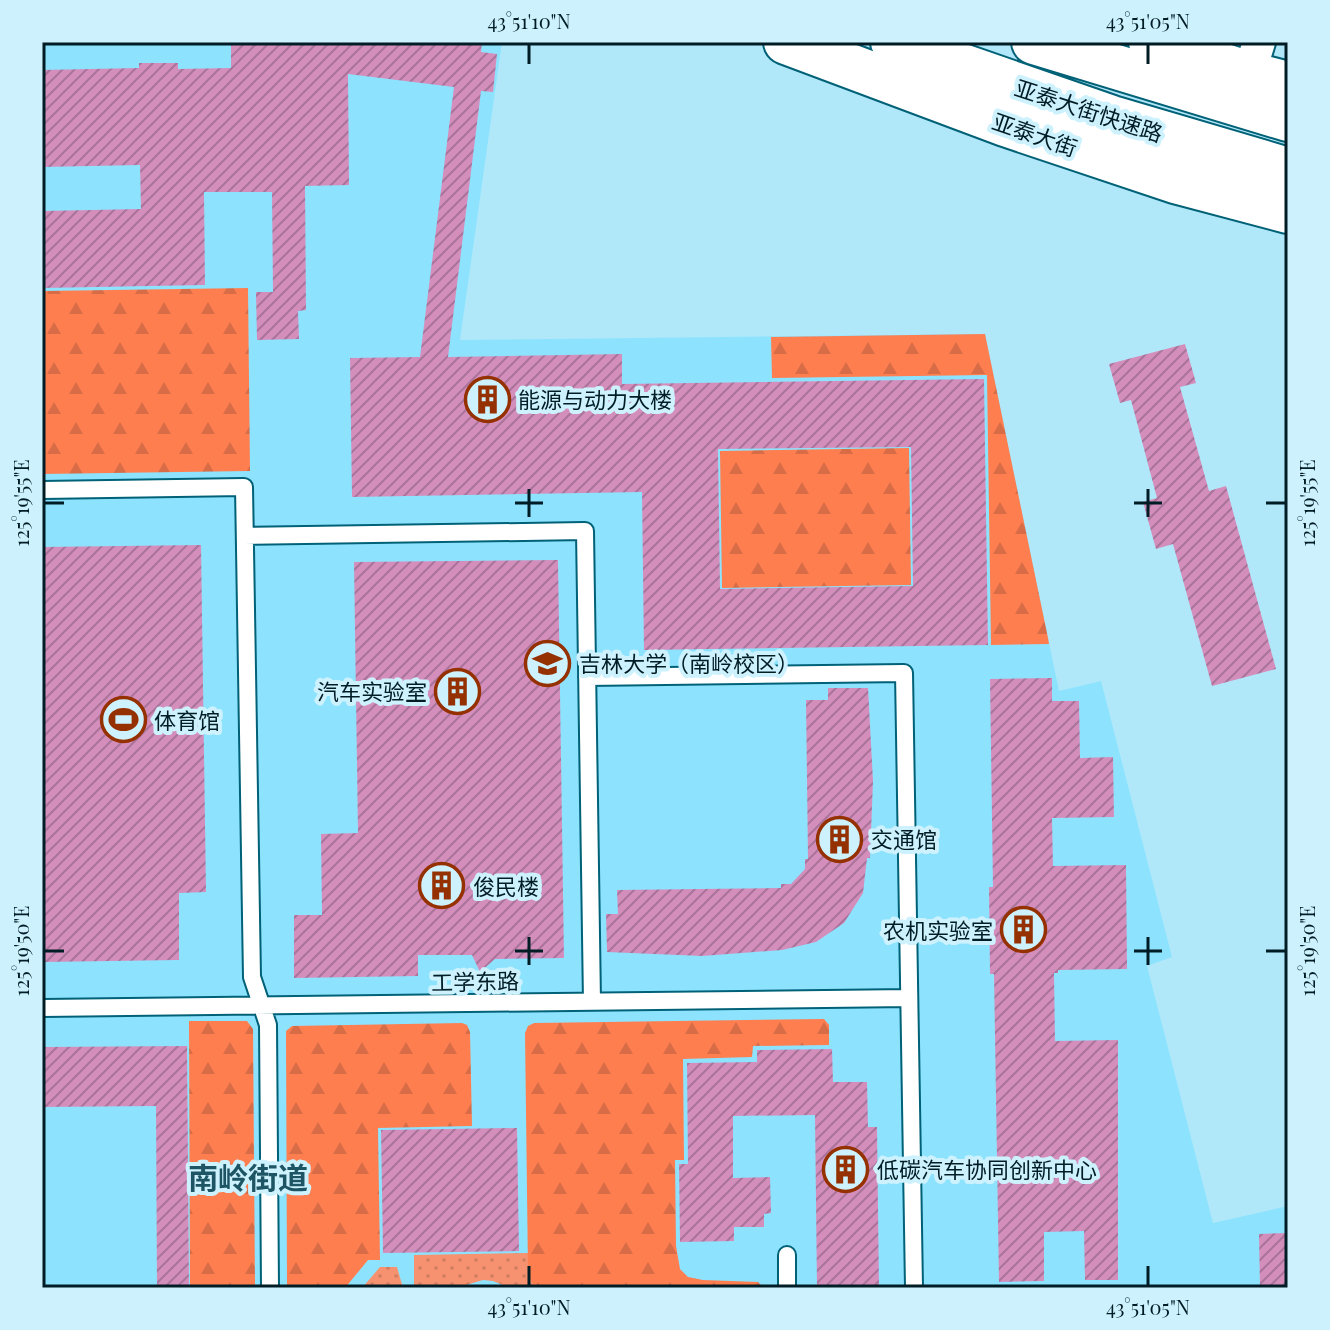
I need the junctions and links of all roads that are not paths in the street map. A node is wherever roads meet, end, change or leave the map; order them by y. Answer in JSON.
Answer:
{"nodes":[{"id":1,"x":786,"y":42,"type":"edge"},
{"id":2,"x":893,"y":42,"type":"edge"},
{"id":3,"x":1034,"y":42,"type":"edge"},
{"id":4,"x":1151,"y":42,"type":"edge"},
{"id":5,"x":1266,"y":67,"type":"edge"},
{"id":6,"x":1288,"y":119,"type":"edge"},
{"id":7,"x":1288,"y":170,"type":"edge"},
{"id":8,"x":1288,"y":211,"type":"edge"},
{"id":9,"x":42,"y":490,"type":"edge"},
{"id":10,"x":245,"y":536,"type":"junction"},
{"id":11,"x":587,"y":677,"type":"junction"},
{"id":12,"x":909,"y":998,"type":"junction"},
{"id":13,"x":592,"y":1002,"type":"junction"},
{"id":14,"x":261,"y":1006,"type":"junction"},
{"id":15,"x":42,"y":1008,"type":"edge"},
{"id":16,"x":787,"y":1255,"type":"dead end"},
{"id":17,"x":270,"y":1288,"type":"edge"},
{"id":18,"x":787,"y":1288,"type":"edge"},
{"id":19,"x":914,"y":1288,"type":"edge"}],
"edges":[{"from":1,"to":8,"type":"main road","name":"亚泰大街"},
{"from":2,"to":7,"type":"main road","name":"亚泰大街快速路"},
{"from":3,"to":6,"type":"main road"},
{"from":4,"to":5,"type":"main road"},
{"from":9,"to":10,"type":"lane"},
{"from":10,"to":11,"type":"lane"},
{"from":10,"to":14,"type":"lane"},
{"from":11,"to":12,"type":"lane"},
{"from":11,"to":13,"type":"lane"},
{"from":12,"to":13,"type":"lane","name":"工学东路"},
{"from":12,"to":19,"type":"lane"},
{"from":13,"to":14,"type":"lane","name":"工学东路"},
{"from":14,"to":15,"type":"lane","name":"工学东路"},
{"from":14,"to":17,"type":"lane"},
{"from":16,"to":18,"type":"lane"}]}
